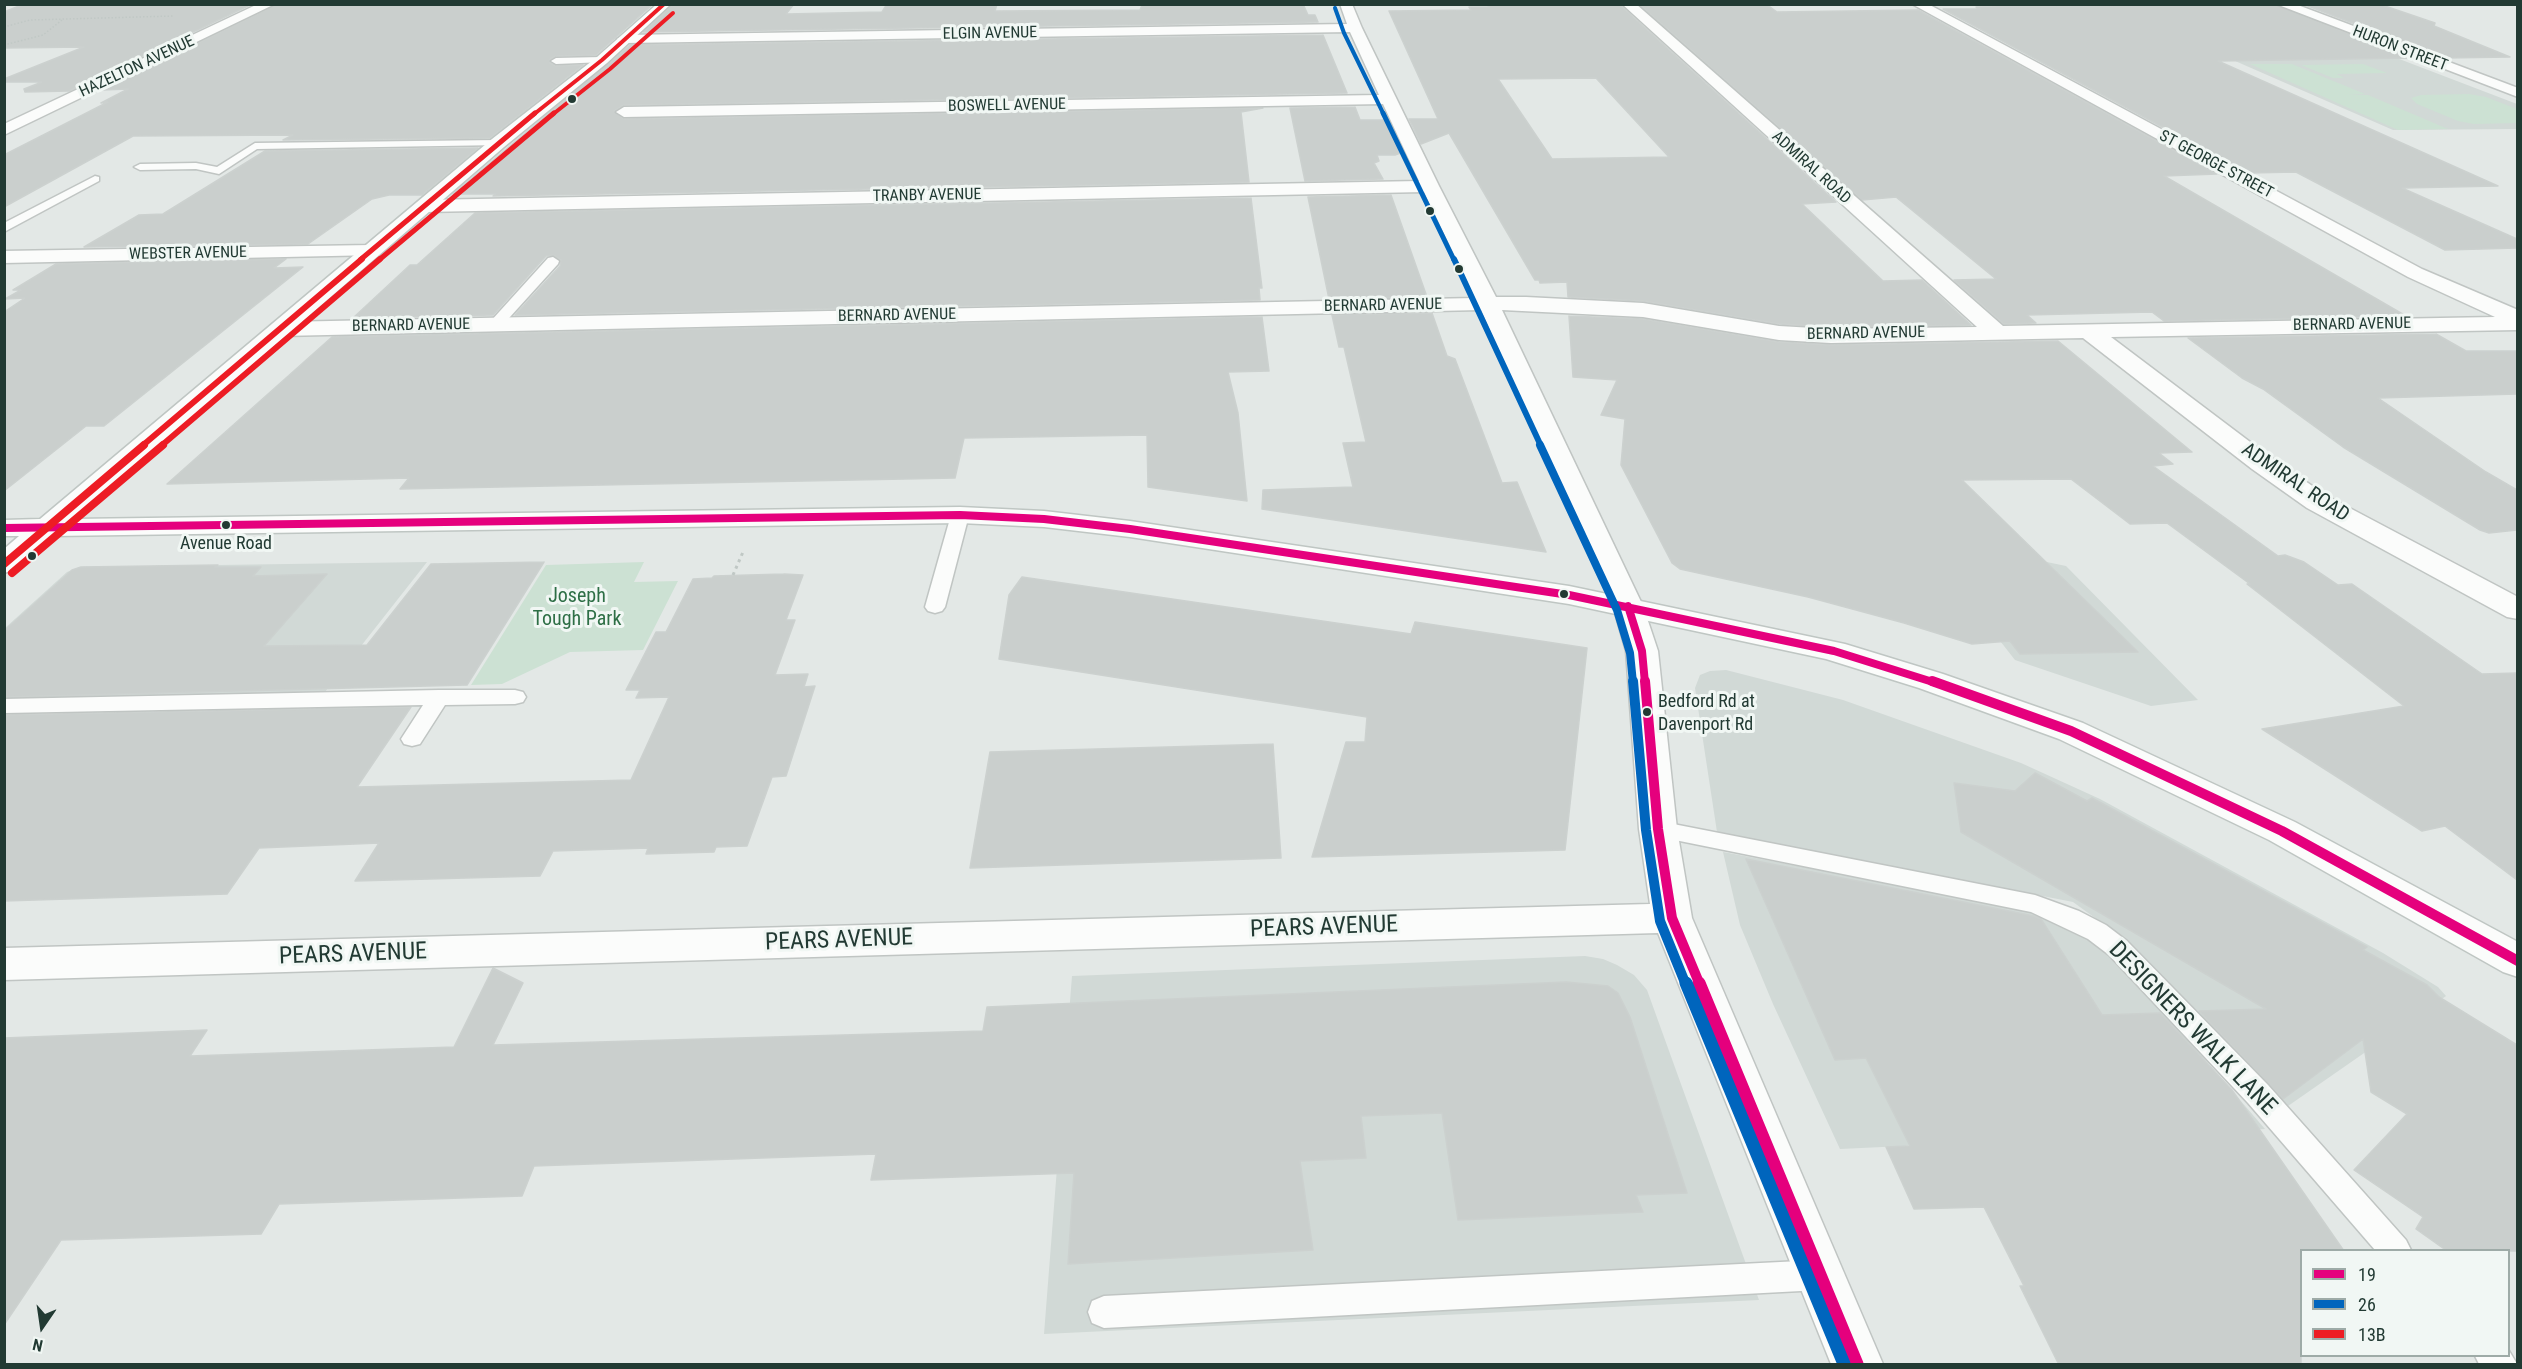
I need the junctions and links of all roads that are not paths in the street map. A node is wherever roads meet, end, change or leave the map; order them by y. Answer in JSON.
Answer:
{"nodes":[{"id":1,"x":269,"y":4,"type":"edge"},
{"id":2,"x":665,"y":4,"type":"edge"},
{"id":3,"x":1346,"y":4,"type":"edge"},
{"id":4,"x":1628,"y":4,"type":"edge"},
{"id":5,"x":1918,"y":4,"type":"edge"},
{"id":6,"x":2282,"y":4,"type":"edge"},
{"id":7,"x":1355,"y":28,"type":"junction"},
{"id":8,"x":624,"y":39,"type":"junction"},
{"id":9,"x":602,"y":60,"type":"junction"},
{"id":10,"x":556,"y":61,"type":"dead end"},
{"id":11,"x":2517,"y":93,"type":"edge"},
{"id":12,"x":1389,"y":99,"type":"junction"},
{"id":13,"x":624,"y":112,"type":"dead end"},
{"id":14,"x":4,"y":130,"type":"edge"},
{"id":15,"x":501,"y":140,"type":"junction"},
{"id":16,"x":260,"y":141,"type":"dead end"},
{"id":17,"x":140,"y":167,"type":"dead end"},
{"id":18,"x":94,"y":179,"type":"dead end"},
{"id":19,"x":1430,"y":186,"type":"junction"},
{"id":20,"x":425,"y":206,"type":"junction"},
{"id":21,"x":4,"y":228,"type":"edge"},
{"id":22,"x":371,"y":251,"type":"junction"},
{"id":23,"x":4,"y":257,"type":"edge"},
{"id":24,"x":554,"y":261,"type":"dead end"},
{"id":25,"x":1488,"y":304,"type":"junction"},
{"id":26,"x":2517,"y":320,"type":"edge"},
{"id":27,"x":495,"y":324,"type":"junction"},
{"id":28,"x":281,"y":329,"type":"junction"},
{"id":29,"x":1995,"y":331,"type":"junction"},
{"id":30,"x":2088,"y":331,"type":"junction"},
{"id":31,"x":960,"y":514,"type":"junction"},
{"id":32,"x":48,"y":527,"type":"junction"},
{"id":33,"x":4,"y":528,"type":"edge"},
{"id":34,"x":4,"y":564,"type":"edge"},
{"id":35,"x":1628,"y":606,"type":"junction"},
{"id":36,"x":935,"y":607,"type":"dead end"},
{"id":37,"x":2517,"y":610,"type":"edge"},
{"id":38,"x":439,"y":697,"type":"junction"},
{"id":39,"x":515,"y":697,"type":"dead end"},
{"id":40,"x":4,"y":706,"type":"edge"},
{"id":41,"x":412,"y":739,"type":"dead end"},
{"id":42,"x":1658,"y":830,"type":"junction"},
{"id":43,"x":1672,"y":918,"type":"junction"},
{"id":44,"x":2517,"y":961,"type":"edge"},
{"id":45,"x":4,"y":964,"type":"edge"},
{"id":46,"x":2393,"y":1249,"type":"edge"},
{"id":47,"x":1820,"y":1275,"type":"junction"},
{"id":48,"x":1104,"y":1312,"type":"dead end"},
{"id":49,"x":1857,"y":1365,"type":"edge"}],
"edges":[{"from":1,"to":14,"type":"street","name":"HAZELTON AVENUE"},
{"from":2,"to":8,"type":"street"},
{"from":3,"to":7,"type":"street"},
{"from":4,"to":29,"type":"street","name":"ADMIRAL ROAD"},
{"from":5,"to":26,"type":"street","name":"ST GEORGE STREET"},
{"from":6,"to":11,"type":"street","name":"HURON STREET"},
{"from":7,"to":8,"type":"street","name":"ELGIN AVENUE"},
{"from":7,"to":12,"type":"street"},
{"from":8,"to":9,"type":"street"},
{"from":9,"to":10,"type":"lane"},
{"from":9,"to":15,"type":"street"},
{"from":12,"to":13,"type":"street","name":"BOSWELL AVENUE"},
{"from":12,"to":19,"type":"street"},
{"from":15,"to":16,"type":"lane"},
{"from":15,"to":17,"type":"lane"},
{"from":15,"to":20,"type":"street"},
{"from":18,"to":21,"type":"lane"},
{"from":19,"to":20,"type":"street","name":"TRANBY AVENUE"},
{"from":19,"to":25,"type":"street"},
{"from":20,"to":22,"type":"street"},
{"from":22,"to":23,"type":"street","name":"WEBSTER AVENUE"},
{"from":22,"to":28,"type":"street"},
{"from":24,"to":27,"type":"lane"},
{"from":25,"to":27,"type":"street","name":"BERNARD AVENUE"},
{"from":25,"to":29,"type":"street","name":"BERNARD AVENUE"},
{"from":25,"to":35,"type":"street"},
{"from":26,"to":30,"type":"street","name":"BERNARD AVENUE"},
{"from":27,"to":28,"type":"street","name":"BERNARD AVENUE"},
{"from":28,"to":32,"type":"street"},
{"from":29,"to":30,"type":"street","name":"BERNARD AVENUE"},
{"from":30,"to":37,"type":"street","name":"ADMIRAL ROAD"},
{"from":31,"to":32,"type":"street"},
{"from":31,"to":35,"type":"street"},
{"from":31,"to":36,"type":"lane"},
{"from":32,"to":33,"type":"street"},
{"from":32,"to":34,"type":"street"},
{"from":35,"to":42,"type":"street"},
{"from":35,"to":44,"type":"street"},
{"from":38,"to":39,"type":"lane"},
{"from":38,"to":40,"type":"lane"},
{"from":38,"to":41,"type":"lane"},
{"from":42,"to":43,"type":"street"},
{"from":42,"to":46,"type":"lane","name":"DESIGNERS WALK LANE"},
{"from":43,"to":45,"type":"street","name":"PEARS AVENUE"},
{"from":43,"to":47,"type":"street"},
{"from":47,"to":48,"type":"lane"},
{"from":47,"to":49,"type":"street"}]}
